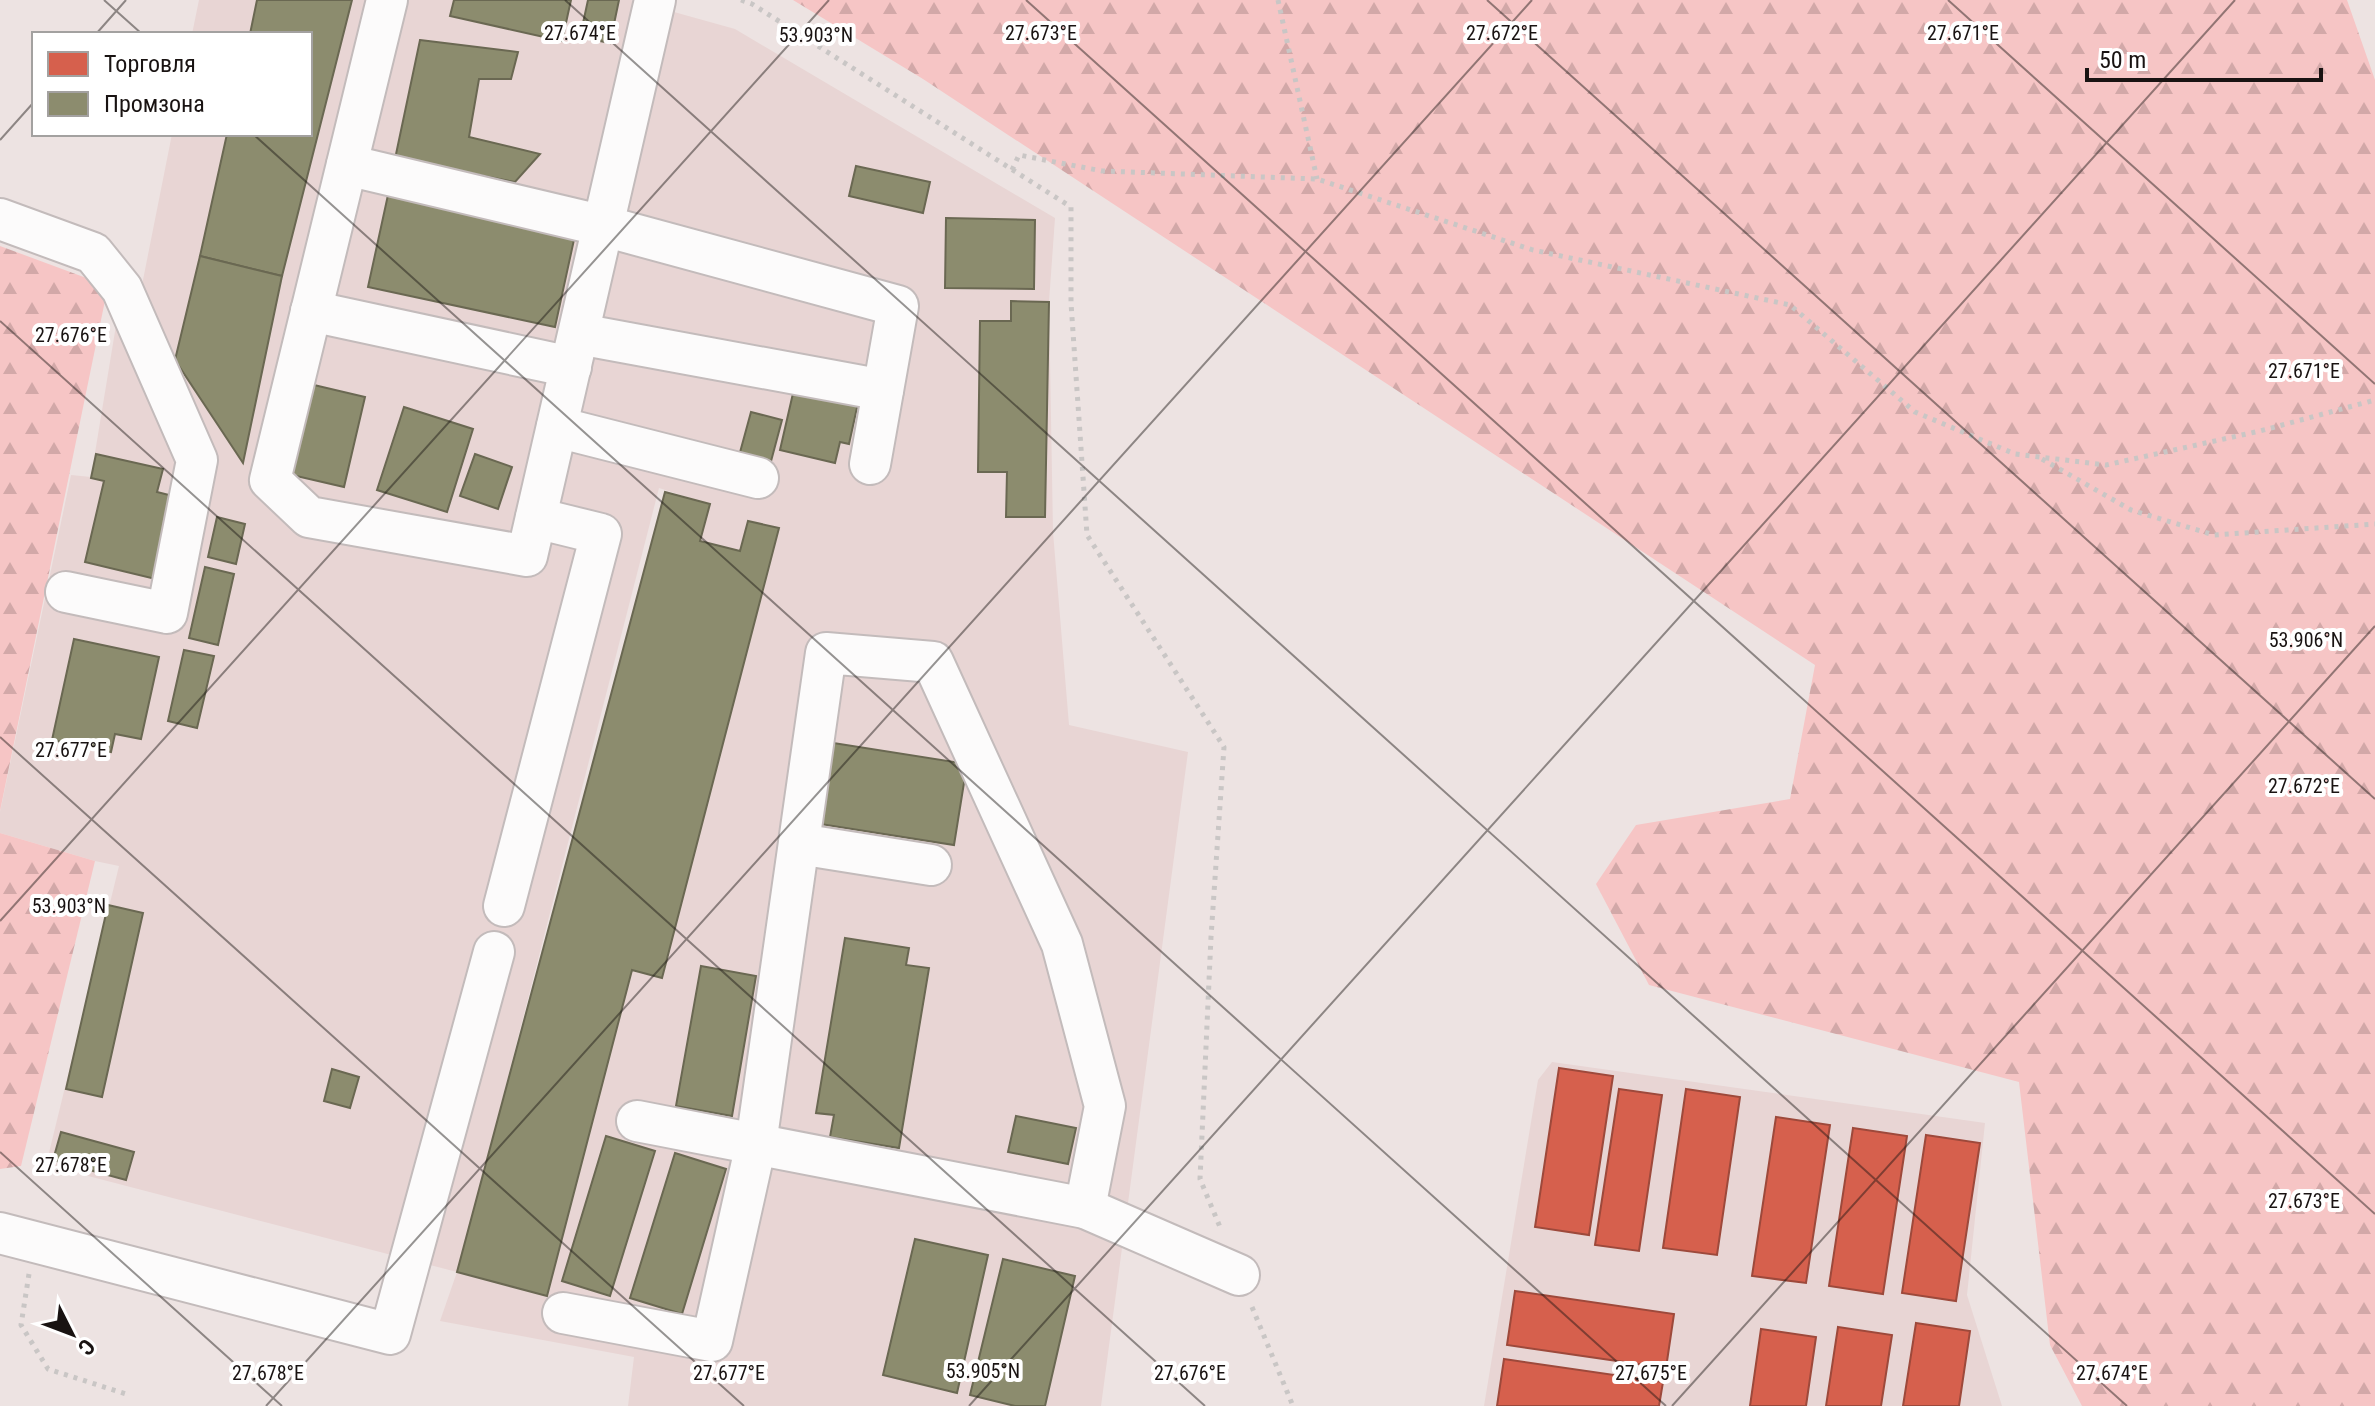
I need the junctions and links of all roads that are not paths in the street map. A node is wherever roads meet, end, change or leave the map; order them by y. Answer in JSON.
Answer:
{"nodes":[{"id":1,"x":387,"y":0,"type":"edge"},
{"id":2,"x":655,"y":0,"type":"edge"},
{"id":3,"x":347,"y":165,"type":"junction"},
{"id":4,"x":0,"y":219,"type":"edge"},
{"id":5,"x":604,"y":226,"type":"junction"},
{"id":6,"x":311,"y":311,"type":"junction"},
{"id":7,"x":575,"y":350,"type":"junction"},
{"id":8,"x":883,"y":390,"type":"junction"},
{"id":9,"x":557,"y":427,"type":"junction"},
{"id":10,"x":870,"y":464,"type":"dead end"},
{"id":11,"x":758,"y":478,"type":"dead end"},
{"id":12,"x":536,"y":518,"type":"junction"},
{"id":13,"x":66,"y":592,"type":"dead end"},
{"id":14,"x":799,"y":844,"type":"junction"},
{"id":15,"x":931,"y":865,"type":"dead end"},
{"id":16,"x":504,"y":906,"type":"dead end"},
{"id":17,"x":494,"y":952,"type":"dead end"},
{"id":18,"x":637,"y":1121,"type":"dead end"},
{"id":19,"x":756,"y":1144,"type":"junction"},
{"id":20,"x":1085,"y":1208,"type":"junction"},
{"id":21,"x":17,"y":1237,"type":"edge"},
{"id":22,"x":1239,"y":1275,"type":"road end"},
{"id":23,"x":563,"y":1313,"type":"dead end"}],
"edges":[{"from":1,"to":3,"type":"lane"},
{"from":2,"to":5,"type":"lane"},
{"from":3,"to":5,"type":"lane"},
{"from":3,"to":6,"type":"lane"},
{"from":4,"to":13,"type":"lane"},
{"from":5,"to":7,"type":"lane"},
{"from":5,"to":8,"type":"lane"},
{"from":6,"to":7,"type":"lane"},
{"from":6,"to":12,"type":"lane"},
{"from":7,"to":8,"type":"lane"},
{"from":7,"to":9,"type":"lane"},
{"from":8,"to":10,"type":"lane"},
{"from":9,"to":11,"type":"lane"},
{"from":9,"to":12,"type":"lane"},
{"from":12,"to":16,"type":"lane"},
{"from":14,"to":15,"type":"lane"},
{"from":14,"to":19,"type":"lane"},
{"from":14,"to":20,"type":"lane"},
{"from":17,"to":21,"type":"lane"},
{"from":18,"to":19,"type":"lane"},
{"from":19,"to":20,"type":"lane"},
{"from":19,"to":23,"type":"lane"},
{"from":20,"to":22,"type":"lane"}]}
